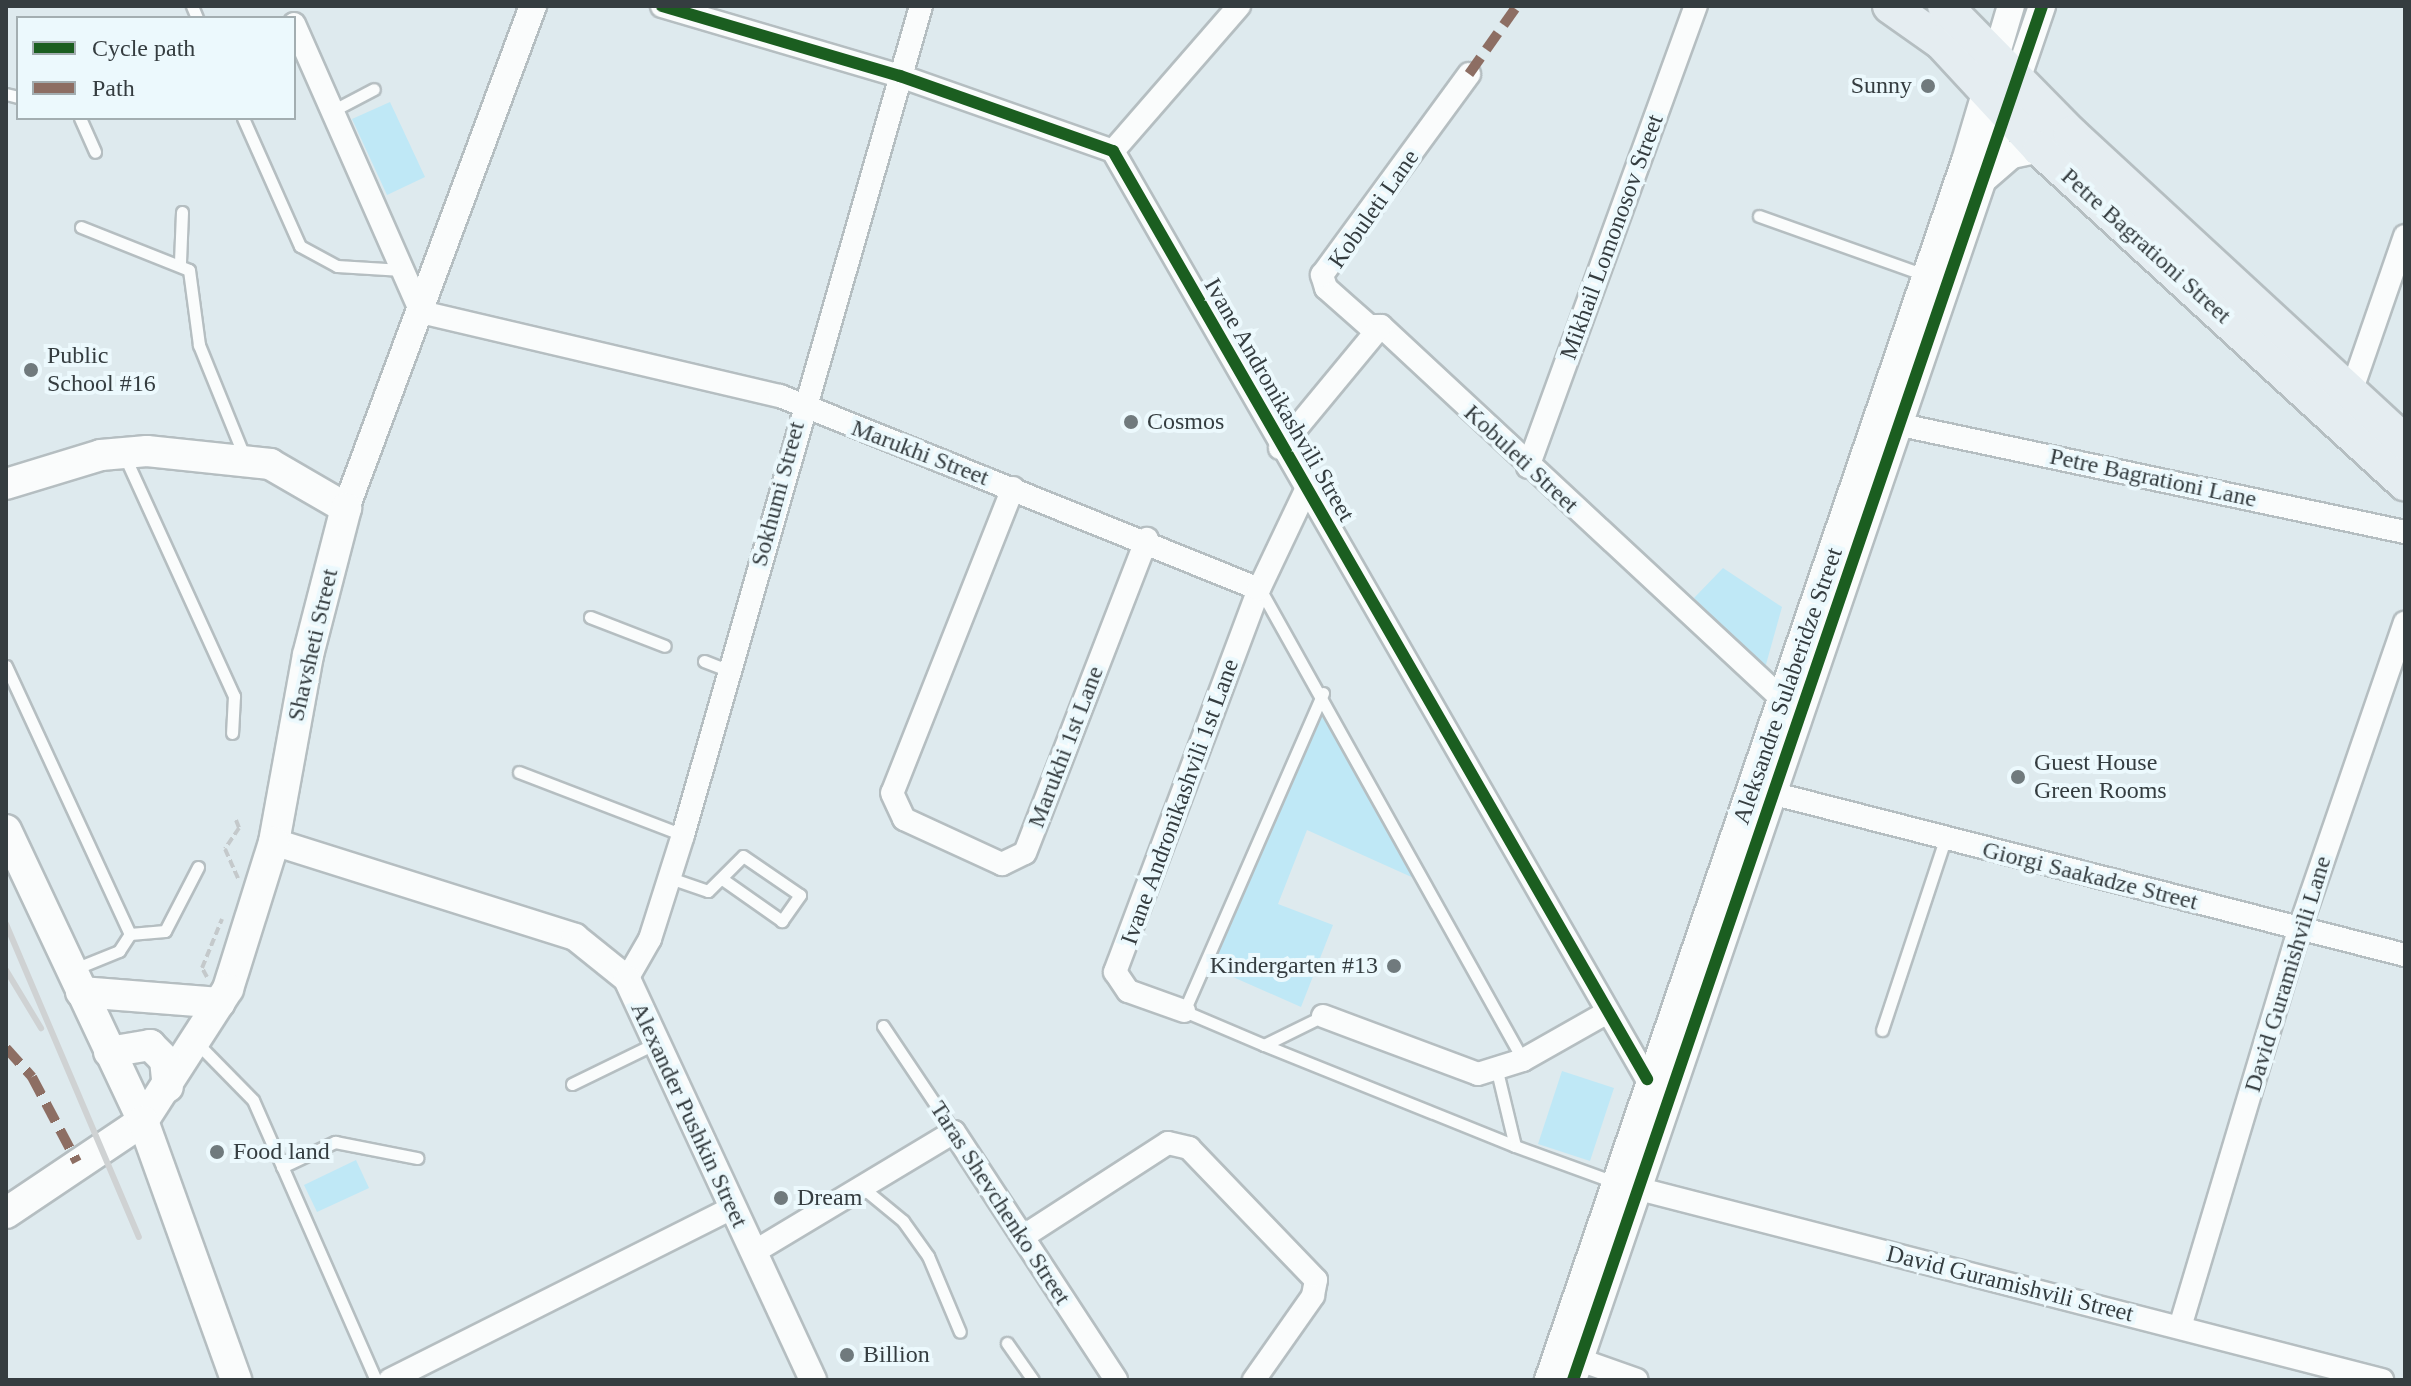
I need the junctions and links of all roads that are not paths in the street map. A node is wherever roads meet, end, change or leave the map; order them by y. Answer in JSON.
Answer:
{"nodes":[{"id":1,"x":533,"y":6,"type":"edge"},
{"id":2,"x":662,"y":6,"type":"edge"},
{"id":3,"x":921,"y":6,"type":"edge"},
{"id":4,"x":1239,"y":6,"type":"edge"},
{"id":5,"x":1696,"y":6,"type":"edge"},
{"id":6,"x":1890,"y":6,"type":"edge"},
{"id":7,"x":1945,"y":6,"type":"edge"},
{"id":8,"x":2011,"y":6,"type":"edge"},
{"id":9,"x":2042,"y":6,"type":"edge"},
{"id":10,"x":296,"y":36,"type":"edge"},
{"id":11,"x":2006,"y":66,"type":"junction"},
{"id":12,"x":1469,"y":74,"type":"dead end"},
{"id":13,"x":900,"y":76,"type":"junction"},
{"id":14,"x":374,"y":89,"type":"dead end"},
{"id":15,"x":1995,"y":101,"type":"junction"},
{"id":16,"x":332,"y":111,"type":"junction"},
{"id":17,"x":81,"y":120,"type":"edge"},
{"id":18,"x":244,"y":120,"type":"edge"},
{"id":19,"x":2040,"y":149,"type":"junction"},
{"id":20,"x":1113,"y":151,"type":"junction"},
{"id":21,"x":95,"y":152,"type":"dead end"},
{"id":22,"x":1982,"y":181,"type":"junction"},
{"id":23,"x":182,"y":212,"type":"dead end"},
{"id":24,"x":1759,"y":216,"type":"dead end"},
{"id":25,"x":81,"y":227,"type":"dead end"},
{"id":26,"x":2405,"y":236,"type":"edge"},
{"id":27,"x":180,"y":262,"type":"junction"},
{"id":28,"x":404,"y":270,"type":"junction"},
{"id":29,"x":1925,"y":275,"type":"junction"},
{"id":30,"x":421,"y":312,"type":"junction"},
{"id":31,"x":1381,"y":326,"type":"junction"},
{"id":32,"x":2351,"y":392,"type":"junction"},
{"id":33,"x":802,"y":404,"type":"junction"},
{"id":34,"x":1901,"y":425,"type":"junction"},
{"id":35,"x":2405,"y":442,"type":"edge"},
{"id":36,"x":1280,"y":448,"type":"junction"},
{"id":37,"x":123,"y":453,"type":"junction"},
{"id":38,"x":246,"y":461,"type":"junction"},
{"id":39,"x":1528,"y":467,"type":"junction"},
{"id":40,"x":2405,"y":483,"type":"edge"},
{"id":41,"x":6,"y":484,"type":"edge"},
{"id":42,"x":1013,"y":488,"type":"junction"},
{"id":43,"x":1305,"y":492,"type":"junction"},
{"id":44,"x":346,"y":508,"type":"junction"},
{"id":45,"x":2405,"y":532,"type":"edge"},
{"id":46,"x":1147,"y":539,"type":"junction"},
{"id":47,"x":1259,"y":589,"type":"junction"},
{"id":48,"x":590,"y":617,"type":"dead end"},
{"id":49,"x":2405,"y":623,"type":"edge"},
{"id":50,"x":665,"y":646,"type":"dead end"},
{"id":51,"x":704,"y":661,"type":"dead end"},
{"id":52,"x":6,"y":666,"type":"edge"},
{"id":53,"x":730,"y":671,"type":"junction"},
{"id":54,"x":1323,"y":693,"type":"junction"},
{"id":55,"x":1780,"y":697,"type":"junction"},
{"id":56,"x":1805,"y":706,"type":"junction"},
{"id":57,"x":232,"y":733,"type":"dead end"},
{"id":58,"x":519,"y":772,"type":"dead end"},
{"id":59,"x":1775,"y":794,"type":"junction"},
{"id":60,"x":6,"y":830,"type":"edge"},
{"id":61,"x":683,"y":835,"type":"junction"},
{"id":62,"x":1945,"y":839,"type":"junction"},
{"id":63,"x":274,"y":842,"type":"junction"},
{"id":64,"x":198,"y":867,"type":"dead end"},
{"id":65,"x":670,"y":878,"type":"junction"},
{"id":66,"x":725,"y":881,"type":"junction"},
{"id":67,"x":2299,"y":930,"type":"junction"},
{"id":68,"x":130,"y":934,"type":"junction"},
{"id":69,"x":2405,"y":955,"type":"edge"},
{"id":70,"x":627,"y":979,"type":"junction"},
{"id":71,"x":76,"y":981,"type":"junction"},
{"id":72,"x":220,"y":1003,"type":"junction"},
{"id":73,"x":1184,"y":1011,"type":"junction"},
{"id":74,"x":1606,"y":1013,"type":"junction"},
{"id":75,"x":1323,"y":1016,"type":"joint"},
{"id":76,"x":883,"y":1026,"type":"dead end"},
{"id":77,"x":1882,"y":1030,"type":"dead end"},
{"id":78,"x":656,"y":1043,"type":"junction"},
{"id":79,"x":198,"y":1044,"type":"junction"},
{"id":80,"x":1264,"y":1045,"type":"junction"},
{"id":81,"x":109,"y":1052,"type":"junction"},
{"id":82,"x":1523,"y":1060,"type":"junction"},
{"id":83,"x":1497,"y":1071,"type":"junction"},
{"id":84,"x":1647,"y":1079,"type":"junction"},
{"id":85,"x":572,"y":1084,"type":"dead end"},
{"id":86,"x":168,"y":1087,"type":"junction"},
{"id":87,"x":143,"y":1121,"type":"junction"},
{"id":88,"x":954,"y":1132,"type":"junction"},
{"id":89,"x":1515,"y":1146,"type":"junction"},
{"id":90,"x":417,"y":1158,"type":"dead end"},
{"id":91,"x":282,"y":1167,"type":"junction"},
{"id":92,"x":1626,"y":1186,"type":"junction"},
{"id":93,"x":863,"y":1188,"type":"junction"},
{"id":94,"x":732,"y":1208,"type":"junction"},
{"id":95,"x":6,"y":1213,"type":"edge"},
{"id":96,"x":1024,"y":1236,"type":"junction"},
{"id":97,"x":754,"y":1252,"type":"junction"},
{"id":98,"x":2180,"y":1327,"type":"junction"},
{"id":99,"x":960,"y":1332,"type":"dead end"},
{"id":100,"x":1007,"y":1343,"type":"dead end"},
{"id":101,"x":1577,"y":1370,"type":"edge"},
{"id":102,"x":236,"y":1380,"type":"edge"},
{"id":103,"x":376,"y":1380,"type":"edge"},
{"id":104,"x":390,"y":1380,"type":"edge"},
{"id":105,"x":813,"y":1380,"type":"edge"},
{"id":106,"x":1033,"y":1380,"type":"edge"},
{"id":107,"x":1116,"y":1380,"type":"edge"},
{"id":108,"x":1254,"y":1380,"type":"edge"},
{"id":109,"x":1548,"y":1380,"type":"edge"},
{"id":110,"x":1637,"y":1380,"type":"edge"},
{"id":111,"x":2382,"y":1380,"type":"edge"}],
"edges":[{"from":1,"to":30,"type":"street","name":"Shavsheti Street"},
{"from":2,"to":13,"type":"street"},
{"from":3,"to":13,"type":"street","name":"Sokhumi Street"},
{"from":4,"to":20,"type":"street"},
{"from":5,"to":39,"type":"street","name":"Mikhail Lomonosov Street"},
{"from":6,"to":15,"type":"main road","name":"Petre Bagrationi Street"},
{"from":7,"to":11,"type":"main road","name":"Petre Bagrationi Street"},
{"from":8,"to":11,"type":"street","name":"Aleksandre Sulaberidze Street"},
{"from":9,"to":11,"type":"street","name":"Aleksandre Sulaberidze Street"},
{"from":10,"to":16,"type":"street"},
{"from":11,"to":15,"type":"street","name":"Aleksandre Sulaberidze Street"},
{"from":11,"to":32,"type":"main road","name":"Petre Bagrationi Street"},
{"from":12,"to":31,"type":"street","name":"Kobuleti Lane"},
{"from":13,"to":20,"type":"street"},
{"from":13,"to":33,"type":"street","name":"Sokhumi Street"},
{"from":14,"to":16,"type":"lane"},
{"from":15,"to":19,"type":"main road","name":"Petre Bagrationi Street"},
{"from":15,"to":22,"type":"street","name":"Aleksandre Sulaberidze Street"},
{"from":15,"to":29,"type":"street","name":"Aleksandre Sulaberidze Street"},
{"from":16,"to":28,"type":"street"},
{"from":17,"to":21,"type":"lane"},
{"from":18,"to":28,"type":"lane"},
{"from":19,"to":22,"type":"street"},
{"from":19,"to":40,"type":"main road","name":"Petre Bagrationi Street"},
{"from":20,"to":36,"type":"street","name":"Ivane Andronikashvili Street"},
{"from":22,"to":34,"type":"street","name":"Aleksandre Sulaberidze Street"},
{"from":23,"to":27,"type":"lane"},
{"from":24,"to":29,"type":"lane"},
{"from":25,"to":27,"type":"lane"},
{"from":26,"to":32,"type":"street"},
{"from":27,"to":38,"type":"lane"},
{"from":28,"to":30,"type":"street"},
{"from":29,"to":55,"type":"street","name":"Aleksandre Sulaberidze Street"},
{"from":30,"to":33,"type":"street","name":"Marukhi Street"},
{"from":30,"to":44,"type":"street","name":"Shavsheti Street"},
{"from":31,"to":36,"type":"street"},
{"from":31,"to":39,"type":"street","name":"Kobuleti Street"},
{"from":32,"to":35,"type":"main road","name":"Petre Bagrationi Street"},
{"from":33,"to":42,"type":"street","name":"Marukhi Street"},
{"from":33,"to":53,"type":"street","name":"Sokhumi Street"},
{"from":34,"to":45,"type":"street","name":"Petre Bagrationi Lane"},
{"from":34,"to":56,"type":"street","name":"Aleksandre Sulaberidze Street"},
{"from":36,"to":43,"type":"street","name":"Ivane Andronikashvili Street"},
{"from":37,"to":38,"type":"main road"},
{"from":37,"to":41,"type":"main road"},
{"from":37,"to":57,"type":"lane"},
{"from":38,"to":44,"type":"main road"},
{"from":39,"to":55,"type":"street","name":"Kobuleti Street"},
{"from":42,"to":46,"type":"street","name":"Marukhi Street"},
{"from":42,"to":46,"type":"street","name":"Marukhi 1st Lane"},
{"from":43,"to":47,"type":"street"},
{"from":43,"to":74,"type":"street","name":"Ivane Andronikashvili Street"},
{"from":44,"to":63,"type":"main road","name":"Shavsheti Street"},
{"from":46,"to":47,"type":"street","name":"Marukhi Street"},
{"from":47,"to":54,"type":"lane"},
{"from":47,"to":73,"type":"street","name":"Ivane Andronikashvili 1st Lane"},
{"from":48,"to":50,"type":"lane"},
{"from":49,"to":67,"type":"street","name":"David Guramishvili Lane"},
{"from":51,"to":53,"type":"lane"},
{"from":52,"to":68,"type":"lane"},
{"from":53,"to":61,"type":"street","name":"Sokhumi Street"},
{"from":54,"to":73,"type":"lane"},
{"from":54,"to":82,"type":"lane"},
{"from":55,"to":56,"type":"lane"},
{"from":55,"to":84,"type":"street","name":"Aleksandre Sulaberidze Street"},
{"from":56,"to":59,"type":"street","name":"Aleksandre Sulaberidze Street"},
{"from":58,"to":61,"type":"lane"},
{"from":59,"to":62,"type":"street","name":"Giorgi Saakadze Street"},
{"from":59,"to":92,"type":"street","name":"Aleksandre Sulaberidze Street"},
{"from":60,"to":71,"type":"main road"},
{"from":61,"to":65,"type":"street","name":"Sokhumi Street"},
{"from":62,"to":67,"type":"street","name":"Giorgi Saakadze Street"},
{"from":62,"to":77,"type":"lane"},
{"from":63,"to":70,"type":"street","name":"Alexander Pushkin Street"},
{"from":63,"to":72,"type":"main road","name":"Shavsheti Street"},
{"from":64,"to":68,"type":"lane"},
{"from":65,"to":66,"type":"lane"},
{"from":65,"to":70,"type":"street","name":"Sokhumi Street"},
{"from":66,"to":66,"type":"lane"},
{"from":67,"to":69,"type":"street","name":"Giorgi Saakadze Street"},
{"from":67,"to":98,"type":"street","name":"David Guramishvili Lane"},
{"from":68,"to":71,"type":"lane"},
{"from":70,"to":78,"type":"street","name":"Alexander Pushkin Street"},
{"from":71,"to":72,"type":"main road"},
{"from":71,"to":81,"type":"main road"},
{"from":72,"to":79,"type":"main road","name":"Shavsheti Street"},
{"from":73,"to":80,"type":"lane"},
{"from":74,"to":82,"type":"street"},
{"from":74,"to":84,"type":"street","name":"Ivane Andronikashvili Street"},
{"from":75,"to":80,"type":"lane"},
{"from":75,"to":83,"type":"street"},
{"from":76,"to":88,"type":"lane","name":"Taras Shevchenko Street"},
{"from":78,"to":85,"type":"lane"},
{"from":78,"to":94,"type":"street","name":"Alexander Pushkin Street"},
{"from":79,"to":86,"type":"main road","name":"Shavsheti Street"},
{"from":79,"to":91,"type":"lane"},
{"from":80,"to":89,"type":"lane"},
{"from":81,"to":86,"type":"main road"},
{"from":81,"to":87,"type":"main road"},
{"from":82,"to":83,"type":"street"},
{"from":83,"to":89,"type":"lane"},
{"from":84,"to":92,"type":"street","name":"Aleksandre Sulaberidze Street"},
{"from":86,"to":87,"type":"main road","name":"Shavsheti Street"},
{"from":87,"to":95,"type":"main road","name":"Shavsheti Street"},
{"from":87,"to":102,"type":"main road"},
{"from":88,"to":93,"type":"street"},
{"from":88,"to":96,"type":"street","name":"Taras Shevchenko Street"},
{"from":89,"to":92,"type":"lane"},
{"from":90,"to":91,"type":"lane"},
{"from":91,"to":103,"type":"lane"},
{"from":92,"to":98,"type":"street","name":"David Guramishvili Street"},
{"from":92,"to":101,"type":"street","name":"Aleksandre Sulaberidze Street"},
{"from":92,"to":109,"type":"street","name":"Aleksandre Sulaberidze Street"},
{"from":93,"to":97,"type":"street"},
{"from":93,"to":99,"type":"lane"},
{"from":94,"to":97,"type":"street","name":"Alexander Pushkin Street"},
{"from":94,"to":104,"type":"street"},
{"from":96,"to":107,"type":"street","name":"Taras Shevchenko Street"},
{"from":96,"to":108,"type":"street"},
{"from":97,"to":105,"type":"street","name":"Alexander Pushkin Street"},
{"from":98,"to":111,"type":"street","name":"David Guramishvili Street"},
{"from":100,"to":106,"type":"lane"},
{"from":101,"to":110,"type":"street"}]}
